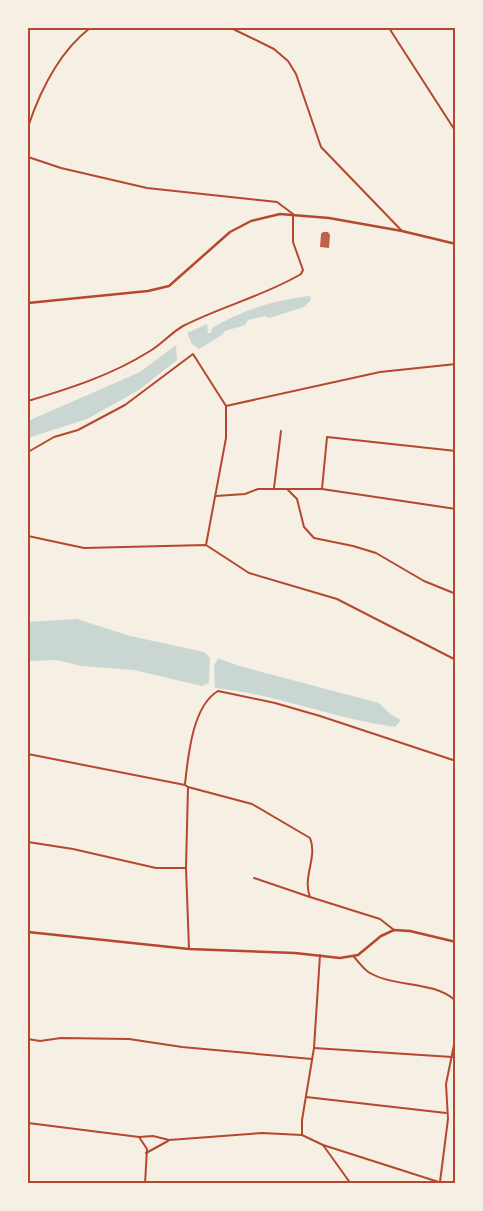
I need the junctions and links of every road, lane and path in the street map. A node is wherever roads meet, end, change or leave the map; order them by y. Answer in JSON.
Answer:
{"nodes":[{"id":1,"x":90,"y":28,"type":"edge"},
{"id":2,"x":231,"y":28,"type":"edge"},
{"id":3,"x":389,"y":28,"type":"edge"},
{"id":4,"x":28,"y":128,"type":"edge"},
{"id":5,"x":456,"y":132,"type":"edge"},
{"id":6,"x":28,"y":157,"type":"edge"},
{"id":7,"x":293,"y":214,"type":"junction"},
{"id":8,"x":402,"y":231,"type":"junction"},
{"id":9,"x":456,"y":244,"type":"edge"},
{"id":10,"x":28,"y":303,"type":"edge"},
{"id":11,"x":456,"y":364,"type":"edge"},
{"id":12,"x":28,"y":401,"type":"edge"},
{"id":13,"x":226,"y":406,"type":"junction"},
{"id":14,"x":280,"y":431,"type":"dead end"},
{"id":15,"x":28,"y":452,"type":"edge"},
{"id":16,"x":456,"y":452,"type":"edge"},
{"id":17,"x":274,"y":489,"type":"junction"},
{"id":18,"x":287,"y":489,"type":"junction"},
{"id":19,"x":322,"y":490,"type":"junction"},
{"id":20,"x":216,"y":496,"type":"junction"},
{"id":21,"x":456,"y":509,"type":"edge"},
{"id":22,"x":28,"y":536,"type":"edge"},
{"id":23,"x":206,"y":546,"type":"junction"},
{"id":24,"x":456,"y":594,"type":"edge"},
{"id":25,"x":456,"y":660,"type":"edge"},
{"id":26,"x":28,"y":754,"type":"edge"},
{"id":27,"x":456,"y":761,"type":"edge"},
{"id":28,"x":184,"y":785,"type":"junction"},
{"id":29,"x":188,"y":787,"type":"junction"},
{"id":30,"x":28,"y":842,"type":"edge"},
{"id":31,"x":186,"y":868,"type":"junction"},
{"id":32,"x":254,"y":878,"type":"dead end"},
{"id":33,"x":310,"y":897,"type":"junction"},
{"id":34,"x":394,"y":930,"type":"junction"},
{"id":35,"x":28,"y":932,"type":"edge"},
{"id":36,"x":456,"y":942,"type":"edge"},
{"id":37,"x":189,"y":949,"type":"junction"},
{"id":38,"x":320,"y":955,"type":"junction"},
{"id":39,"x":354,"y":956,"type":"junction"},
{"id":40,"x":456,"y":1001,"type":"edge"},
{"id":41,"x":456,"y":1036,"type":"edge"},
{"id":42,"x":28,"y":1038,"type":"edge"},
{"id":43,"x":455,"y":1045,"type":"edge"},
{"id":44,"x":314,"y":1048,"type":"junction"},
{"id":45,"x":452,"y":1057,"type":"junction"},
{"id":46,"x":312,"y":1059,"type":"junction"},
{"id":47,"x":306,"y":1097,"type":"junction"},
{"id":48,"x":446,"y":1113,"type":"junction"},
{"id":49,"x":28,"y":1123,"type":"edge"},
{"id":50,"x":302,"y":1135,"type":"junction"},
{"id":51,"x":138,"y":1137,"type":"junction"},
{"id":52,"x":169,"y":1140,"type":"junction"},
{"id":53,"x":323,"y":1145,"type":"junction"},
{"id":54,"x":146,"y":1153,"type":"junction"},
{"id":55,"x":440,"y":1182,"type":"junction"},
{"id":56,"x":145,"y":1184,"type":"edge"},
{"id":57,"x":351,"y":1184,"type":"edge"},
{"id":58,"x":446,"y":1184,"type":"edge"}],
"edges":[{"from":1,"to":4,"type":"street"},
{"from":2,"to":8,"type":"street"},
{"from":3,"to":5,"type":"street"},
{"from":6,"to":7,"type":"street"},
{"from":7,"to":8,"type":"street"},
{"from":7,"to":10,"type":"street"},
{"from":7,"to":12,"type":"street"},
{"from":8,"to":9,"type":"street"},
{"from":11,"to":13,"type":"street"},
{"from":13,"to":15,"type":"street"},
{"from":13,"to":20,"type":"street"},
{"from":14,"to":17,"type":"street"},
{"from":16,"to":19,"type":"street"},
{"from":17,"to":18,"type":"street"},
{"from":17,"to":20,"type":"street"},
{"from":18,"to":19,"type":"street"},
{"from":18,"to":24,"type":"street"},
{"from":19,"to":21,"type":"street"},
{"from":20,"to":23,"type":"street"},
{"from":22,"to":23,"type":"street"},
{"from":23,"to":25,"type":"street"},
{"from":26,"to":28,"type":"street"},
{"from":27,"to":28,"type":"street"},
{"from":28,"to":29,"type":"street"},
{"from":29,"to":31,"type":"street"},
{"from":29,"to":33,"type":"street"},
{"from":30,"to":31,"type":"street"},
{"from":31,"to":37,"type":"street"},
{"from":32,"to":33,"type":"street"},
{"from":33,"to":34,"type":"street"},
{"from":34,"to":36,"type":"street"},
{"from":34,"to":39,"type":"street"},
{"from":35,"to":37,"type":"street"},
{"from":37,"to":38,"type":"street"},
{"from":38,"to":39,"type":"street"},
{"from":38,"to":44,"type":"street"},
{"from":39,"to":40,"type":"street"},
{"from":41,"to":43,"type":"street"},
{"from":42,"to":46,"type":"street"},
{"from":43,"to":45,"type":"street"},
{"from":44,"to":45,"type":"street"},
{"from":44,"to":46,"type":"street"},
{"from":45,"to":48,"type":"street"},
{"from":46,"to":47,"type":"street"},
{"from":47,"to":48,"type":"street"},
{"from":47,"to":50,"type":"street"},
{"from":48,"to":55,"type":"street"},
{"from":49,"to":51,"type":"street"},
{"from":50,"to":52,"type":"street"},
{"from":50,"to":53,"type":"street"},
{"from":51,"to":52,"type":"street"},
{"from":51,"to":54,"type":"street"},
{"from":52,"to":54,"type":"street"},
{"from":53,"to":55,"type":"street"},
{"from":53,"to":57,"type":"street"},
{"from":54,"to":56,"type":"street"},
{"from":55,"to":58,"type":"street"}]}
